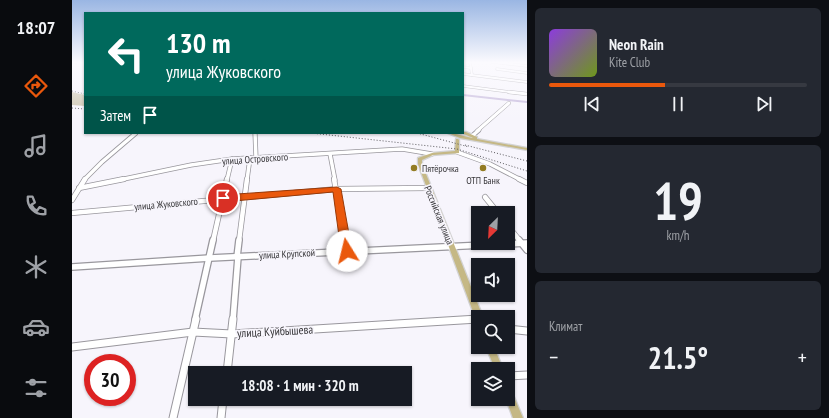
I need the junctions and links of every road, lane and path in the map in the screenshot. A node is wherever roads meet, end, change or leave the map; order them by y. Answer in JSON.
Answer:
{"nodes":[{"id":1,"x":464,"y":86,"type":"edge"},
{"id":2,"x":527,"y":94,"type":"edge"},
{"id":3,"x":508,"y":103,"type":"dead end"},
{"id":4,"x":464,"y":133,"type":"edge"},
{"id":5,"x":135,"y":134,"type":"edge"},
{"id":6,"x":255,"y":134,"type":"edge"},
{"id":7,"x":451,"y":134,"type":"edge"},
{"id":8,"x":472,"y":136,"type":"junction"},
{"id":9,"x":463,"y":138,"type":"junction"},
{"id":10,"x":457,"y":140,"type":"junction"},
{"id":11,"x":493,"y":143,"type":"junction"},
{"id":12,"x":527,"y":149,"type":"edge"},
{"id":13,"x":457,"y":152,"type":"junction"},
{"id":14,"x":330,"y":154,"type":"junction"},
{"id":15,"x":432,"y":154,"type":"junction"},
{"id":16,"x":250,"y":158,"type":"junction"},
{"id":17,"x":256,"y":158,"type":"junction"},
{"id":18,"x":232,"y":159,"type":"junction"},
{"id":19,"x":527,"y":183,"type":"edge"},
{"id":20,"x":79,"y":188,"type":"junction"},
{"id":21,"x":428,"y":188,"type":"junction"},
{"id":22,"x":337,"y":189,"type":"junction"},
{"id":23,"x":245,"y":197,"type":"junction"},
{"id":24,"x":485,"y":197,"type":"dead end"},
{"id":25,"x":223,"y":198,"type":"junction"},
{"id":26,"x":72,"y":200,"type":"edge"},
{"id":27,"x":492,"y":206,"type":"edge"},
{"id":28,"x":72,"y":213,"type":"edge"},
{"id":29,"x":515,"y":233,"type":"edge"},
{"id":30,"x":524,"y":243,"type":"edge"},
{"id":31,"x":451,"y":246,"type":"junction"},
{"id":32,"x":527,"y":250,"type":"edge"},
{"id":33,"x":347,"y":251,"type":"junction"},
{"id":34,"x":237,"y":257,"type":"junction"},
{"id":35,"x":210,"y":258,"type":"junction"},
{"id":36,"x":72,"y":267,"type":"edge"},
{"id":37,"x":475,"y":310,"type":"edge"},
{"id":38,"x":471,"y":318,"type":"edge"},
{"id":39,"x":515,"y":329,"type":"edge"},
{"id":40,"x":527,"y":330,"type":"edge"},
{"id":41,"x":193,"y":332,"type":"junction"},
{"id":42,"x":232,"y":334,"type":"junction"},
{"id":43,"x":72,"y":347,"type":"edge"},
{"id":44,"x":228,"y":366,"type":"edge"},
{"id":45,"x":527,"y":375,"type":"edge"},
{"id":46,"x":515,"y":376,"type":"edge"},
{"id":47,"x":222,"y":406,"type":"edge"},
{"id":48,"x":513,"y":406,"type":"edge"},
{"id":49,"x":173,"y":418,"type":"edge"},
{"id":50,"x":221,"y":418,"type":"edge"},
{"id":51,"x":518,"y":418,"type":"edge"}],
"edges":[{"from":1,"to":2,"type":"street"},
{"from":3,"to":8,"type":"street"},
{"from":4,"to":8,"type":"main road"},
{"from":4,"to":9,"type":"main road"},
{"from":5,"to":20,"type":"street"},
{"from":6,"to":17,"type":"street"},
{"from":7,"to":9,"type":"main road"},
{"from":7,"to":10,"type":"main road"},
{"from":8,"to":11,"type":"main road"},
{"from":9,"to":10,"type":"main road"},
{"from":9,"to":11,"type":"main road"},
{"from":10,"to":13,"type":"main road"},
{"from":11,"to":12,"type":"main road"},
{"from":13,"to":15,"type":"main road"},
{"from":13,"to":19,"type":"street"},
{"from":14,"to":15,"type":"street","name":"улица Островского"},
{"from":14,"to":17,"type":"street","name":"улица Островского"},
{"from":14,"to":22,"type":"street"},
{"from":15,"to":21,"type":"main road","name":"Российская улица"},
{"from":16,"to":17,"type":"street","name":"улица Островского"},
{"from":16,"to":18,"type":"street","name":"улица Островского"},
{"from":16,"to":23,"type":"street"},
{"from":18,"to":20,"type":"street","name":"улица Островского"},
{"from":18,"to":25,"type":"street"},
{"from":20,"to":26,"type":"street"},
{"from":21,"to":22,"type":"street","name":"улица Жуковского"},
{"from":21,"to":31,"type":"main road","name":"Российская улица"},
{"from":22,"to":23,"type":"street","name":"улица Жуковского"},
{"from":22,"to":33,"type":"street"},
{"from":23,"to":25,"type":"street","name":"улица Жуковского"},
{"from":23,"to":34,"type":"street"},
{"from":24,"to":27,"type":"street"},
{"from":25,"to":28,"type":"street","name":"улица Жуковского"},
{"from":25,"to":35,"type":"street"},
{"from":29,"to":30,"type":"street"},
{"from":30,"to":31,"type":"street","name":"улица Крупской"},
{"from":30,"to":32,"type":"street"},
{"from":31,"to":33,"type":"street","name":"улица Крупской"},
{"from":31,"to":37,"type":"main road","name":"Российская улица"},
{"from":33,"to":34,"type":"street","name":"улица Крупской"},
{"from":34,"to":35,"type":"street","name":"улица Крупской"},
{"from":34,"to":42,"type":"street"},
{"from":35,"to":36,"type":"street","name":"улица Крупской"},
{"from":35,"to":41,"type":"street"},
{"from":38,"to":42,"type":"street","name":"улица Куйбышева"},
{"from":39,"to":40,"type":"street"},
{"from":41,"to":42,"type":"street","name":"улица Куйбышева"},
{"from":41,"to":43,"type":"street","name":"улица Куйбышева"},
{"from":41,"to":49,"type":"street"},
{"from":42,"to":44,"type":"street"},
{"from":45,"to":46,"type":"street"},
{"from":47,"to":50,"type":"street"},
{"from":48,"to":51,"type":"main road"}]}
